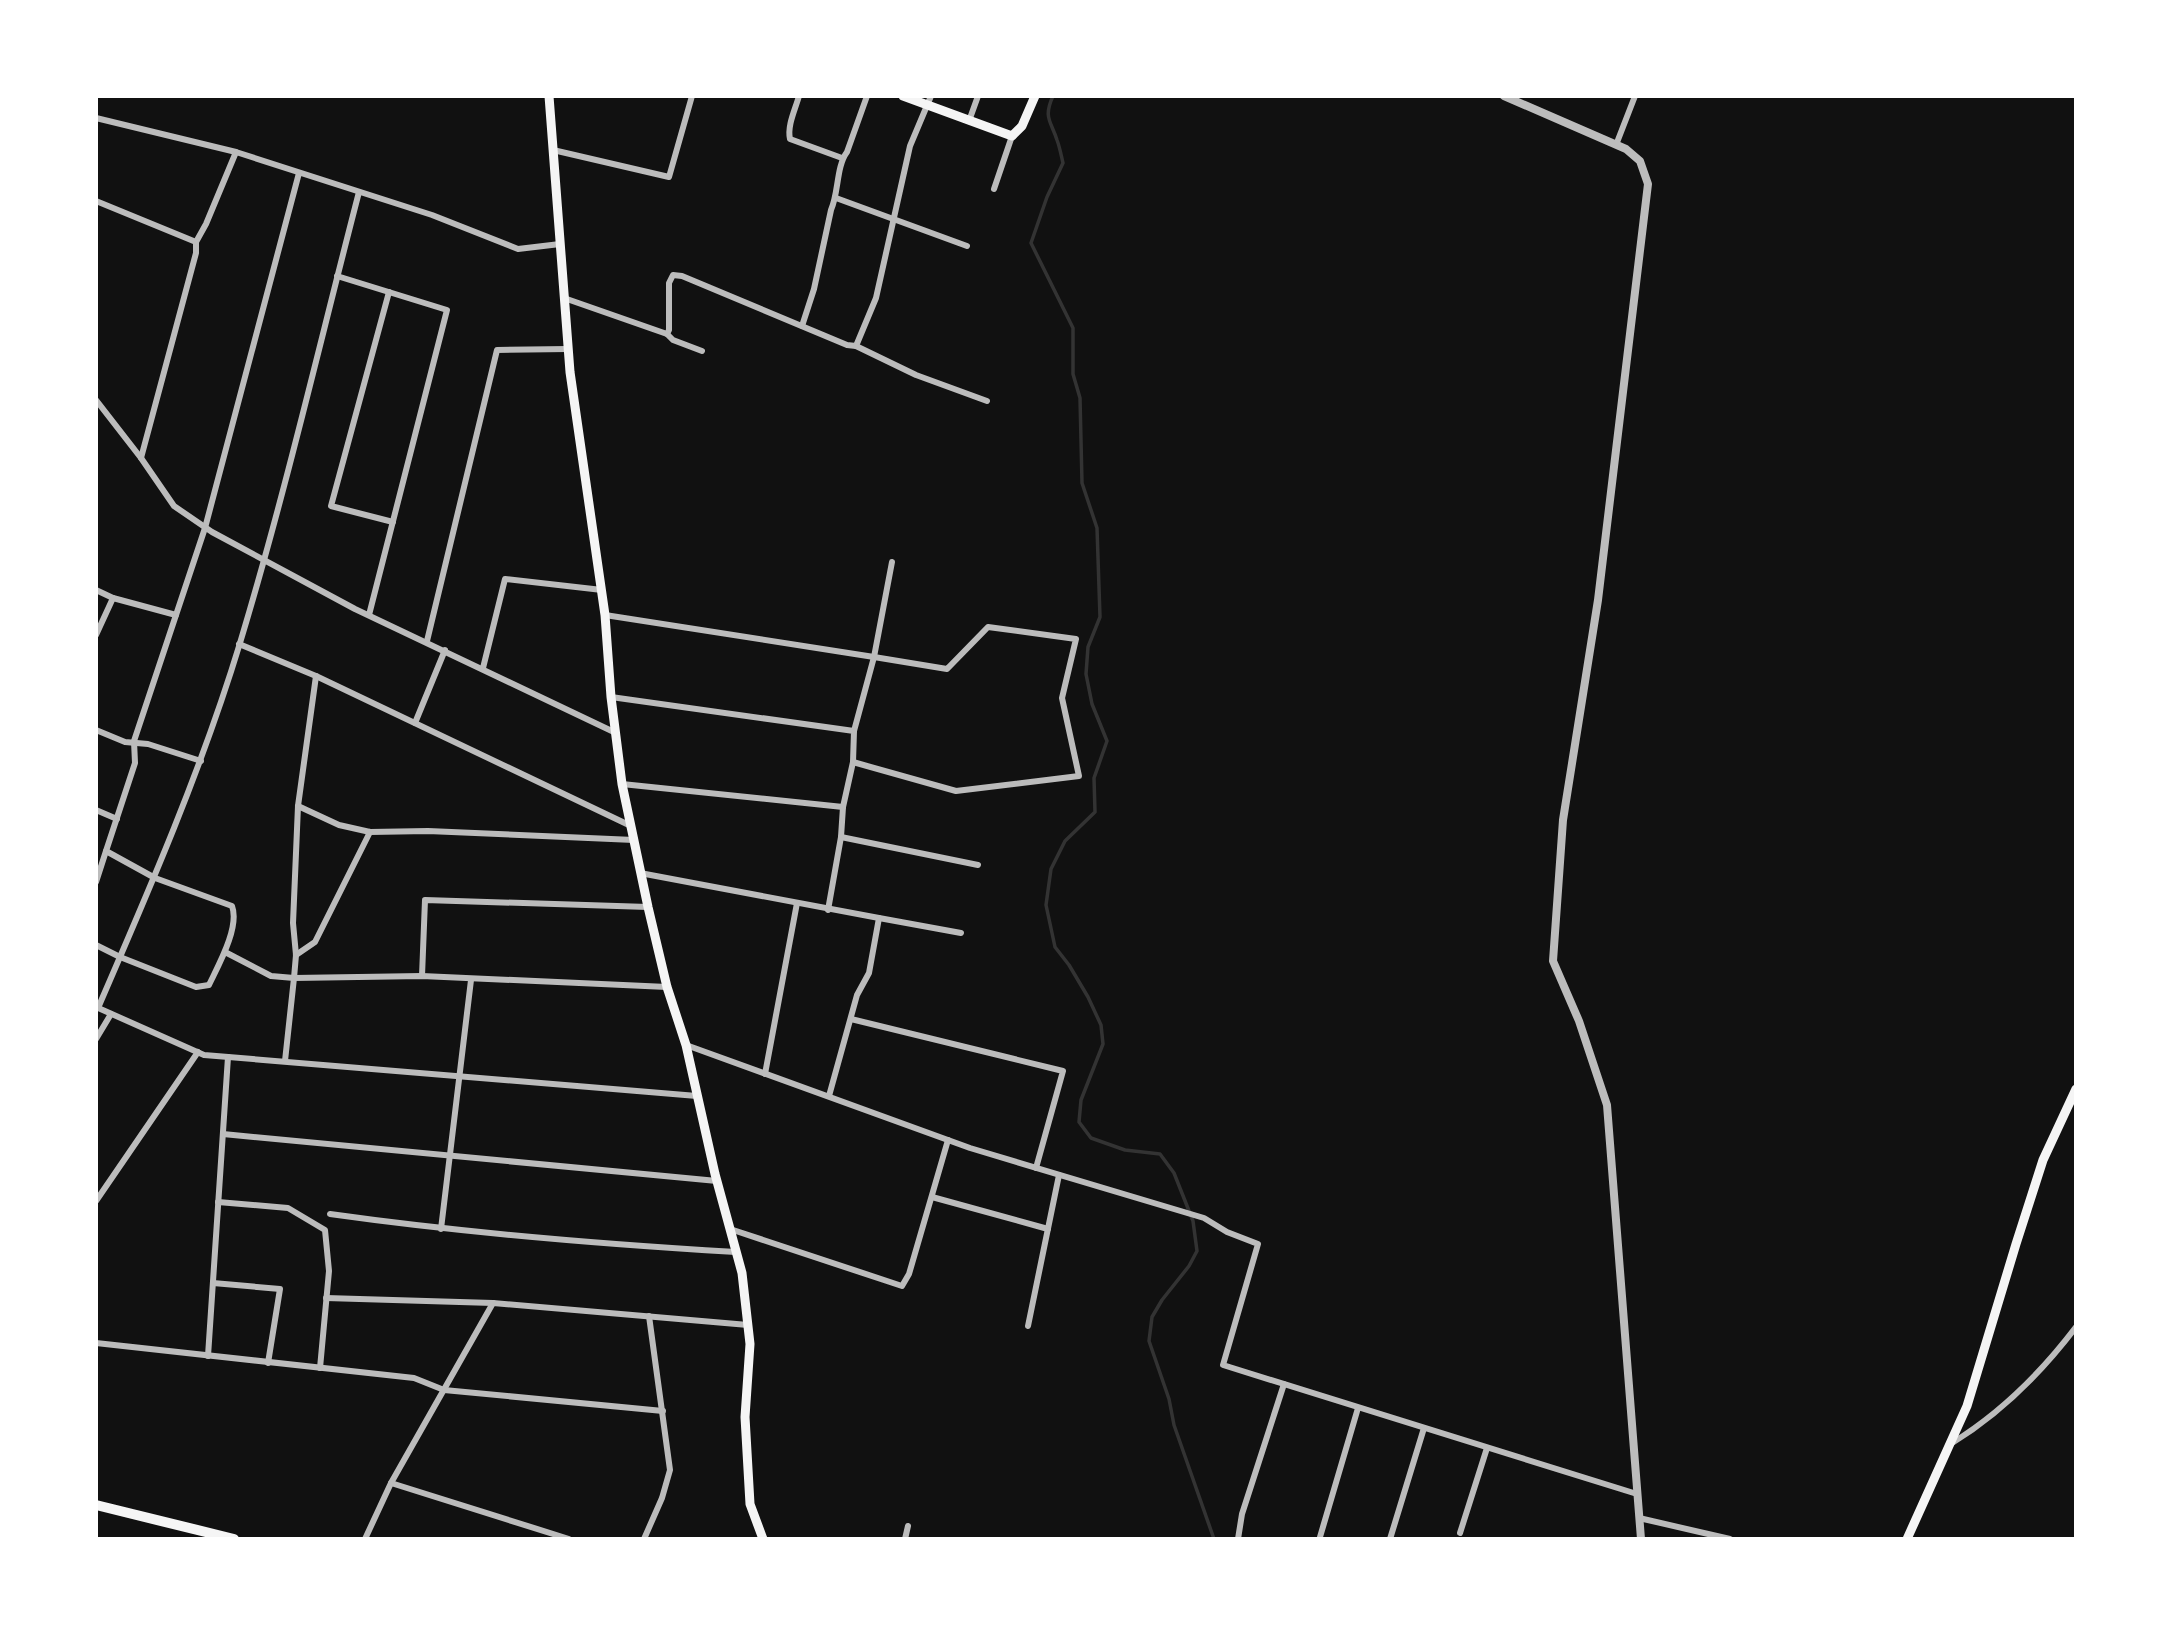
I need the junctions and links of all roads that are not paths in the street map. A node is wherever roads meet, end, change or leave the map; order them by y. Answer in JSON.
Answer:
{"nodes":[{"id":1,"x":549,"y":96,"type":"edge"},
{"id":2,"x":692,"y":96,"type":"edge"},
{"id":3,"x":799,"y":96,"type":"edge"},
{"id":4,"x":867,"y":96,"type":"edge"},
{"id":5,"x":903,"y":96,"type":"edge"},
{"id":6,"x":978,"y":96,"type":"edge"},
{"id":7,"x":1035,"y":96,"type":"edge"},
{"id":8,"x":1504,"y":96,"type":"edge"},
{"id":9,"x":1635,"y":96,"type":"edge"},
{"id":10,"x":930,"y":101,"type":"edge"},
{"id":11,"x":96,"y":118,"type":"edge"},
{"id":12,"x":970,"y":121,"type":"junction"},
{"id":13,"x":1012,"y":136,"type":"junction"},
{"id":14,"x":1616,"y":145,"type":"junction"},
{"id":15,"x":553,"y":150,"type":"junction"},
{"id":16,"x":236,"y":152,"type":"junction"},
{"id":17,"x":842,"y":158,"type":"junction"},
{"id":18,"x":299,"y":173,"type":"junction"},
{"id":19,"x":994,"y":190,"type":"dead end"},
{"id":20,"x":359,"y":192,"type":"junction"},
{"id":21,"x":836,"y":198,"type":"junction"},
{"id":22,"x":96,"y":201,"type":"edge"},
{"id":23,"x":895,"y":218,"type":"junction"},
{"id":24,"x":196,"y":242,"type":"junction"},
{"id":25,"x":560,"y":243,"type":"junction"},
{"id":26,"x":967,"y":246,"type":"dead end"},
{"id":27,"x":337,"y":276,"type":"junction"},
{"id":28,"x":389,"y":292,"type":"junction"},
{"id":29,"x":564,"y":298,"type":"junction"},
{"id":30,"x":802,"y":326,"type":"junction"},
{"id":31,"x":667,"y":334,"type":"junction"},
{"id":32,"x":856,"y":346,"type":"junction"},
{"id":33,"x":568,"y":349,"type":"junction"},
{"id":34,"x":702,"y":351,"type":"dead end"},
{"id":35,"x":96,"y":400,"type":"edge"},
{"id":36,"x":987,"y":401,"type":"dead end"},
{"id":37,"x":141,"y":458,"type":"junction"},
{"id":38,"x":393,"y":522,"type":"junction"},
{"id":39,"x":205,"y":528,"type":"junction"},
{"id":40,"x":264,"y":560,"type":"junction"},
{"id":41,"x":892,"y":562,"type":"dead end"},
{"id":42,"x":96,"y":590,"type":"edge"},
{"id":43,"x":602,"y":590,"type":"junction"},
{"id":44,"x":113,"y":598,"type":"junction"},
{"id":45,"x":176,"y":615,"type":"junction"},
{"id":46,"x":369,"y":615,"type":"junction"},
{"id":47,"x":606,"y":615,"type":"junction"},
{"id":48,"x":96,"y":635,"type":"edge"},
{"id":49,"x":426,"y":641,"type":"junction"},
{"id":50,"x":239,"y":644,"type":"junction"},
{"id":51,"x":444,"y":650,"type":"junction"},
{"id":52,"x":874,"y":657,"type":"junction"},
{"id":53,"x":483,"y":668,"type":"junction"},
{"id":54,"x":316,"y":676,"type":"junction"},
{"id":55,"x":611,"y":697,"type":"junction"},
{"id":56,"x":415,"y":723,"type":"junction"},
{"id":57,"x":96,"y":730,"type":"edge"},
{"id":58,"x":854,"y":731,"type":"junction"},
{"id":59,"x":616,"y":733,"type":"junction"},
{"id":60,"x":134,"y":741,"type":"junction"},
{"id":61,"x":201,"y":761,"type":"junction"},
{"id":62,"x":853,"y":762,"type":"junction"},
{"id":63,"x":622,"y":784,"type":"junction"},
{"id":64,"x":298,"y":806,"type":"junction"},
{"id":65,"x":843,"y":807,"type":"junction"},
{"id":66,"x":96,"y":810,"type":"edge"},
{"id":67,"x":117,"y":818,"type":"junction"},
{"id":68,"x":631,"y":826,"type":"junction"},
{"id":69,"x":370,"y":832,"type":"junction"},
{"id":70,"x":841,"y":838,"type":"junction"},
{"id":71,"x":634,"y":840,"type":"junction"},
{"id":72,"x":106,"y":851,"type":"junction"},
{"id":73,"x":978,"y":865,"type":"dead end"},
{"id":74,"x":640,"y":873,"type":"junction"},
{"id":75,"x":155,"y":878,"type":"junction"},
{"id":76,"x":96,"y":882,"type":"edge"},
{"id":77,"x":797,"y":903,"type":"junction"},
{"id":78,"x":648,"y":907,"type":"junction"},
{"id":79,"x":828,"y":910,"type":"junction"},
{"id":80,"x":879,"y":918,"type":"junction"},
{"id":81,"x":961,"y":933,"type":"dead end"},
{"id":82,"x":96,"y":944,"type":"edge"},
{"id":83,"x":225,"y":952,"type":"junction"},
{"id":84,"x":296,"y":955,"type":"junction"},
{"id":85,"x":120,"y":957,"type":"junction"},
{"id":86,"x":422,"y":976,"type":"junction"},
{"id":87,"x":294,"y":978,"type":"junction"},
{"id":88,"x":471,"y":980,"type":"junction"},
{"id":89,"x":667,"y":987,"type":"junction"},
{"id":90,"x":97,"y":1008,"type":"edge"},
{"id":91,"x":111,"y":1014,"type":"junction"},
{"id":92,"x":850,"y":1019,"type":"junction"},
{"id":93,"x":96,"y":1039,"type":"edge"},
{"id":94,"x":686,"y":1045,"type":"junction"},
{"id":95,"x":198,"y":1052,"type":"junction"},
{"id":96,"x":228,"y":1056,"type":"junction"},
{"id":97,"x":285,"y":1061,"type":"junction"},
{"id":98,"x":765,"y":1074,"type":"junction"},
{"id":99,"x":460,"y":1076,"type":"junction"},
{"id":100,"x":2076,"y":1089,"type":"edge"},
{"id":101,"x":697,"y":1096,"type":"junction"},
{"id":102,"x":829,"y":1096,"type":"junction"},
{"id":103,"x":223,"y":1134,"type":"junction"},
{"id":104,"x":948,"y":1140,"type":"junction"},
{"id":105,"x":450,"y":1155,"type":"junction"},
{"id":106,"x":1037,"y":1168,"type":"junction"},
{"id":107,"x":1059,"y":1175,"type":"junction"},
{"id":108,"x":717,"y":1181,"type":"junction"},
{"id":109,"x":932,"y":1197,"type":"junction"},
{"id":110,"x":96,"y":1201,"type":"edge"},
{"id":111,"x":218,"y":1202,"type":"junction"},
{"id":112,"x":330,"y":1214,"type":"dead end"},
{"id":113,"x":730,"y":1229,"type":"junction"},
{"id":114,"x":1048,"y":1229,"type":"junction"},
{"id":115,"x":441,"y":1230,"type":"junction"},
{"id":116,"x":736,"y":1252,"type":"junction"},
{"id":117,"x":213,"y":1283,"type":"junction"},
{"id":118,"x":326,"y":1298,"type":"junction"},
{"id":119,"x":493,"y":1303,"type":"junction"},
{"id":120,"x":649,"y":1316,"type":"junction"},
{"id":121,"x":748,"y":1325,"type":"junction"},
{"id":122,"x":1028,"y":1326,"type":"dead end"},
{"id":123,"x":2076,"y":1327,"type":"edge"},
{"id":124,"x":96,"y":1343,"type":"edge"},
{"id":125,"x":208,"y":1356,"type":"junction"},
{"id":126,"x":268,"y":1363,"type":"junction"},
{"id":127,"x":320,"y":1368,"type":"junction"},
{"id":128,"x":1284,"y":1384,"type":"junction"},
{"id":129,"x":444,"y":1390,"type":"junction"},
{"id":130,"x":1358,"y":1408,"type":"junction"},
{"id":131,"x":663,"y":1411,"type":"junction"},
{"id":132,"x":1424,"y":1428,"type":"junction"},
{"id":133,"x":1952,"y":1443,"type":"junction"},
{"id":134,"x":1487,"y":1448,"type":"junction"},
{"id":135,"x":391,"y":1483,"type":"junction"},
{"id":136,"x":1637,"y":1494,"type":"junction"},
{"id":137,"x":96,"y":1505,"type":"edge"},
{"id":138,"x":1639,"y":1518,"type":"junction"},
{"id":139,"x":908,"y":1526,"type":"dead end"},
{"id":140,"x":1460,"y":1533,"type":"dead end"},
{"id":141,"x":1320,"y":1537,"type":"edge"},
{"id":142,"x":234,"y":1539,"type":"edge"},
{"id":143,"x":365,"y":1539,"type":"edge"},
{"id":144,"x":569,"y":1539,"type":"edge"},
{"id":145,"x":644,"y":1539,"type":"edge"},
{"id":146,"x":763,"y":1539,"type":"edge"},
{"id":147,"x":905,"y":1539,"type":"edge"},
{"id":148,"x":1238,"y":1539,"type":"edge"},
{"id":149,"x":1390,"y":1539,"type":"edge"},
{"id":150,"x":1641,"y":1539,"type":"edge"},
{"id":151,"x":1730,"y":1539,"type":"edge"},
{"id":152,"x":1907,"y":1539,"type":"edge"}],
"edges":[{"from":1,"to":15,"type":"main road"},
{"from":2,"to":15,"type":"street"},
{"from":3,"to":17,"type":"street"},
{"from":4,"to":17,"type":"street"},
{"from":5,"to":10,"type":"main road"},
{"from":6,"to":12,"type":"street"},
{"from":7,"to":13,"type":"main road"},
{"from":8,"to":14,"type":"street"},
{"from":9,"to":14,"type":"street"},
{"from":10,"to":12,"type":"main road"},
{"from":10,"to":23,"type":"street"},
{"from":11,"to":16,"type":"street"},
{"from":12,"to":13,"type":"main road"},
{"from":13,"to":19,"type":"street"},
{"from":14,"to":136,"type":"street"},
{"from":15,"to":25,"type":"main road"},
{"from":16,"to":18,"type":"street"},
{"from":16,"to":24,"type":"street"},
{"from":17,"to":21,"type":"street"},
{"from":18,"to":20,"type":"street"},
{"from":18,"to":39,"type":"street"},
{"from":20,"to":25,"type":"street"},
{"from":20,"to":27,"type":"street"},
{"from":21,"to":23,"type":"street"},
{"from":21,"to":30,"type":"street"},
{"from":22,"to":24,"type":"street"},
{"from":23,"to":26,"type":"street"},
{"from":23,"to":32,"type":"street"},
{"from":24,"to":37,"type":"street"},
{"from":25,"to":29,"type":"main road"},
{"from":27,"to":28,"type":"street"},
{"from":27,"to":40,"type":"street"},
{"from":28,"to":38,"type":"street"},
{"from":28,"to":38,"type":"street"},
{"from":29,"to":31,"type":"street"},
{"from":29,"to":33,"type":"main road"},
{"from":30,"to":31,"type":"street"},
{"from":30,"to":32,"type":"street"},
{"from":31,"to":34,"type":"street"},
{"from":32,"to":36,"type":"street"},
{"from":33,"to":43,"type":"main road"},
{"from":33,"to":49,"type":"street"},
{"from":35,"to":37,"type":"street"},
{"from":37,"to":39,"type":"street"},
{"from":38,"to":46,"type":"street"},
{"from":39,"to":40,"type":"street"},
{"from":39,"to":45,"type":"street"},
{"from":40,"to":46,"type":"street"},
{"from":40,"to":50,"type":"street"},
{"from":41,"to":52,"type":"street"},
{"from":42,"to":44,"type":"street"},
{"from":43,"to":47,"type":"main road"},
{"from":43,"to":53,"type":"street"},
{"from":44,"to":45,"type":"street"},
{"from":44,"to":48,"type":"street"},
{"from":45,"to":60,"type":"street"},
{"from":46,"to":49,"type":"street"},
{"from":47,"to":52,"type":"street"},
{"from":47,"to":55,"type":"main road"},
{"from":49,"to":51,"type":"street"},
{"from":50,"to":54,"type":"street"},
{"from":50,"to":61,"type":"street"},
{"from":51,"to":53,"type":"street"},
{"from":51,"to":56,"type":"street"},
{"from":52,"to":58,"type":"street"},
{"from":52,"to":62,"type":"street"},
{"from":53,"to":59,"type":"street"},
{"from":54,"to":56,"type":"street"},
{"from":54,"to":64,"type":"street"},
{"from":55,"to":58,"type":"street"},
{"from":55,"to":59,"type":"main road"},
{"from":56,"to":68,"type":"street"},
{"from":57,"to":60,"type":"street"},
{"from":58,"to":62,"type":"street"},
{"from":59,"to":63,"type":"main road"},
{"from":60,"to":61,"type":"street"},
{"from":60,"to":67,"type":"street"},
{"from":61,"to":75,"type":"street"},
{"from":62,"to":65,"type":"street"},
{"from":63,"to":65,"type":"street"},
{"from":63,"to":68,"type":"main road"},
{"from":64,"to":69,"type":"street"},
{"from":64,"to":84,"type":"street"},
{"from":65,"to":70,"type":"street"},
{"from":66,"to":67,"type":"street"},
{"from":67,"to":72,"type":"street"},
{"from":68,"to":71,"type":"main road"},
{"from":69,"to":71,"type":"street"},
{"from":69,"to":84,"type":"street"},
{"from":70,"to":73,"type":"street"},
{"from":70,"to":79,"type":"street"},
{"from":71,"to":74,"type":"main road"},
{"from":72,"to":75,"type":"street"},
{"from":72,"to":76,"type":"street"},
{"from":74,"to":77,"type":"street"},
{"from":74,"to":78,"type":"main road"},
{"from":75,"to":83,"type":"street"},
{"from":75,"to":85,"type":"street"},
{"from":77,"to":79,"type":"street"},
{"from":77,"to":98,"type":"street"},
{"from":78,"to":86,"type":"street"},
{"from":78,"to":89,"type":"main road"},
{"from":79,"to":80,"type":"street"},
{"from":80,"to":81,"type":"street"},
{"from":80,"to":92,"type":"street"},
{"from":82,"to":85,"type":"street"},
{"from":83,"to":85,"type":"street"},
{"from":83,"to":87,"type":"street"},
{"from":84,"to":87,"type":"street"},
{"from":85,"to":90,"type":"street"},
{"from":86,"to":87,"type":"street"},
{"from":86,"to":88,"type":"street"},
{"from":87,"to":97,"type":"street"},
{"from":88,"to":89,"type":"street"},
{"from":88,"to":99,"type":"street"},
{"from":89,"to":94,"type":"main road"},
{"from":90,"to":91,"type":"street"},
{"from":91,"to":93,"type":"street"},
{"from":91,"to":95,"type":"street"},
{"from":92,"to":102,"type":"street"},
{"from":92,"to":106,"type":"street"},
{"from":94,"to":98,"type":"street"},
{"from":94,"to":101,"type":"main road"},
{"from":95,"to":96,"type":"street"},
{"from":95,"to":110,"type":"street"},
{"from":96,"to":97,"type":"street"},
{"from":96,"to":103,"type":"street"},
{"from":97,"to":99,"type":"street"},
{"from":98,"to":102,"type":"street"},
{"from":99,"to":101,"type":"street"},
{"from":99,"to":105,"type":"street"},
{"from":100,"to":133,"type":"main road"},
{"from":101,"to":108,"type":"main road"},
{"from":102,"to":104,"type":"street"},
{"from":103,"to":105,"type":"street"},
{"from":103,"to":111,"type":"street"},
{"from":104,"to":106,"type":"street"},
{"from":104,"to":109,"type":"street"},
{"from":105,"to":108,"type":"street"},
{"from":105,"to":115,"type":"street"},
{"from":106,"to":107,"type":"street"},
{"from":107,"to":114,"type":"street"},
{"from":107,"to":128,"type":"street"},
{"from":108,"to":113,"type":"main road"},
{"from":109,"to":113,"type":"street"},
{"from":109,"to":114,"type":"street"},
{"from":111,"to":117,"type":"street"},
{"from":111,"to":118,"type":"street"},
{"from":112,"to":115,"type":"street"},
{"from":113,"to":116,"type":"main road"},
{"from":114,"to":122,"type":"street"},
{"from":115,"to":116,"type":"street"},
{"from":116,"to":121,"type":"main road"},
{"from":117,"to":125,"type":"street"},
{"from":117,"to":126,"type":"street"},
{"from":118,"to":119,"type":"street"},
{"from":118,"to":127,"type":"street"},
{"from":119,"to":120,"type":"street"},
{"from":119,"to":129,"type":"street"},
{"from":120,"to":121,"type":"street"},
{"from":120,"to":131,"type":"street"},
{"from":121,"to":146,"type":"main road"},
{"from":123,"to":133,"type":"street"},
{"from":124,"to":125,"type":"street"},
{"from":125,"to":126,"type":"street"},
{"from":126,"to":127,"type":"street"},
{"from":127,"to":129,"type":"street"},
{"from":128,"to":130,"type":"street"},
{"from":128,"to":148,"type":"street"},
{"from":129,"to":131,"type":"street"},
{"from":129,"to":135,"type":"street"},
{"from":130,"to":132,"type":"street"},
{"from":130,"to":141,"type":"street"},
{"from":131,"to":145,"type":"street"},
{"from":132,"to":134,"type":"street"},
{"from":132,"to":149,"type":"street"},
{"from":133,"to":152,"type":"main road"},
{"from":134,"to":136,"type":"street"},
{"from":134,"to":140,"type":"street"},
{"from":135,"to":143,"type":"street"},
{"from":135,"to":144,"type":"street"},
{"from":136,"to":138,"type":"street"},
{"from":137,"to":142,"type":"main road"},
{"from":138,"to":150,"type":"street"},
{"from":138,"to":151,"type":"street"},
{"from":139,"to":147,"type":"street"}]}
